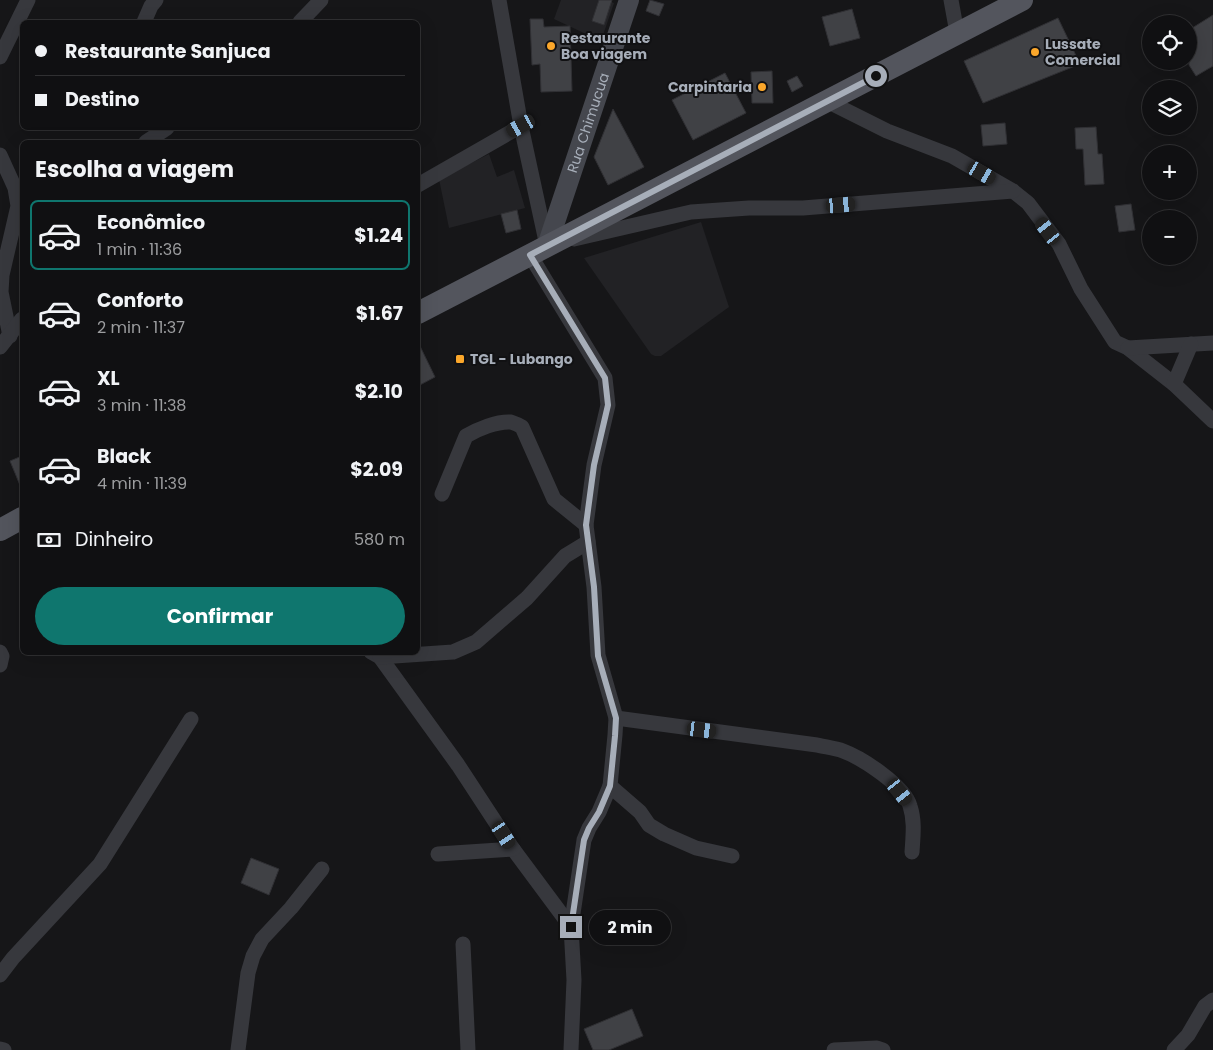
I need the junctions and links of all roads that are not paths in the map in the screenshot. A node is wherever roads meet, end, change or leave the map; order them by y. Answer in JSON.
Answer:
{"nodes":[{"id":1,"x":28,"y":0,"type":"edge"},
{"id":2,"x":156,"y":0,"type":"edge"},
{"id":3,"x":321,"y":0,"type":"edge"},
{"id":4,"x":499,"y":0,"type":"edge"},
{"id":5,"x":629,"y":0,"type":"edge"},
{"id":6,"x":951,"y":0,"type":"edge"},
{"id":7,"x":1022,"y":0,"type":"edge"},
{"id":8,"x":145,"y":20,"type":"edge"},
{"id":9,"x":302,"y":20,"type":"edge"},
{"id":10,"x":957,"y":34,"type":"junction"},
{"id":11,"x":0,"y":57,"type":"edge"},
{"id":12,"x":827,"y":101,"type":"junction"},
{"id":13,"x":521,"y":126,"type":"junction"},
{"id":14,"x":164,"y":130,"type":"edge"},
{"id":15,"x":149,"y":140,"type":"edge"},
{"id":16,"x":0,"y":154,"type":"edge"},
{"id":17,"x":420,"y":184,"type":"edge"},
{"id":18,"x":1013,"y":191,"type":"junction"},
{"id":19,"x":538,"y":250,"type":"junction"},
{"id":20,"x":420,"y":312,"type":"edge"},
{"id":21,"x":20,"y":322,"type":"edge"},
{"id":22,"x":5,"y":341,"type":"edge"},
{"id":23,"x":1213,"y":343,"type":"edge"},
{"id":24,"x":1191,"y":344,"type":"junction"},
{"id":25,"x":1128,"y":348,"type":"junction"},
{"id":26,"x":1174,"y":384,"type":"junction"},
{"id":27,"x":1213,"y":421,"type":"edge"},
{"id":28,"x":442,"y":494,"type":"dead end"},
{"id":29,"x":20,"y":519,"type":"edge"},
{"id":30,"x":586,"y":525,"type":"junction"},
{"id":31,"x":0,"y":530,"type":"edge"},
{"id":32,"x":588,"y":542,"type":"junction"},
{"id":33,"x":0,"y":652,"type":"edge"},
{"id":34,"x":420,"y":653,"type":"edge"},
{"id":35,"x":376,"y":655,"type":"edge"},
{"id":36,"x":0,"y":665,"type":"edge"},
{"id":37,"x":616,"y":718,"type":"junction"},
{"id":38,"x":191,"y":719,"type":"dead end"},
{"id":39,"x":610,"y":786,"type":"junction"},
{"id":40,"x":513,"y":849,"type":"junction"},
{"id":41,"x":912,"y":852,"type":"dead end"},
{"id":42,"x":438,"y":854,"type":"dead end"},
{"id":43,"x":732,"y":856,"type":"dead end"},
{"id":44,"x":322,"y":869,"type":"dead end"},
{"id":45,"x":571,"y":927,"type":"junction"},
{"id":46,"x":463,"y":944,"type":"dead end"},
{"id":47,"x":0,"y":975,"type":"edge"},
{"id":48,"x":1213,"y":1000,"type":"edge"},
{"id":49,"x":0,"y":1049,"type":"edge"},
{"id":50,"x":4,"y":1050,"type":"edge"},
{"id":51,"x":238,"y":1050,"type":"edge"},
{"id":52,"x":468,"y":1050,"type":"edge"},
{"id":53,"x":571,"y":1050,"type":"edge"},
{"id":54,"x":834,"y":1050,"type":"edge"},
{"id":55,"x":883,"y":1050,"type":"edge"},
{"id":56,"x":1174,"y":1050,"type":"edge"}],
"edges":[{"from":1,"to":11,"type":"street"},
{"from":2,"to":8,"type":"street"},
{"from":3,"to":9,"type":"street"},
{"from":4,"to":13,"type":"street"},
{"from":5,"to":19,"type":"street","name":"Rua Chimucua"},
{"from":6,"to":10,"type":"street"},
{"from":7,"to":10,"type":"main road"},
{"from":10,"to":12,"type":"main road"},
{"from":12,"to":18,"type":"street"},
{"from":12,"to":19,"type":"main road"},
{"from":13,"to":17,"type":"street"},
{"from":13,"to":19,"type":"street"},
{"from":14,"to":15,"type":"street"},
{"from":16,"to":22,"type":"street"},
{"from":18,"to":19,"type":"street"},
{"from":18,"to":25,"type":"street"},
{"from":19,"to":20,"type":"main road"},
{"from":19,"to":30,"type":"street"},
{"from":21,"to":22,"type":"street"},
{"from":23,"to":24,"type":"street"},
{"from":24,"to":25,"type":"street"},
{"from":24,"to":26,"type":"street"},
{"from":25,"to":26,"type":"street"},
{"from":26,"to":27,"type":"street"},
{"from":28,"to":30,"type":"street"},
{"from":29,"to":31,"type":"main road"},
{"from":30,"to":32,"type":"street"},
{"from":32,"to":34,"type":"street"},
{"from":32,"to":37,"type":"street"},
{"from":33,"to":36,"type":"street"},
{"from":35,"to":40,"type":"street"},
{"from":37,"to":39,"type":"street"},
{"from":37,"to":41,"type":"street"},
{"from":38,"to":47,"type":"street"},
{"from":39,"to":43,"type":"street"},
{"from":39,"to":45,"type":"street"},
{"from":40,"to":42,"type":"street"},
{"from":40,"to":45,"type":"street"},
{"from":44,"to":51,"type":"street"},
{"from":45,"to":53,"type":"street"},
{"from":46,"to":52,"type":"street"},
{"from":48,"to":56,"type":"street"},
{"from":49,"to":50,"type":"street"},
{"from":54,"to":55,"type":"street"}]}
